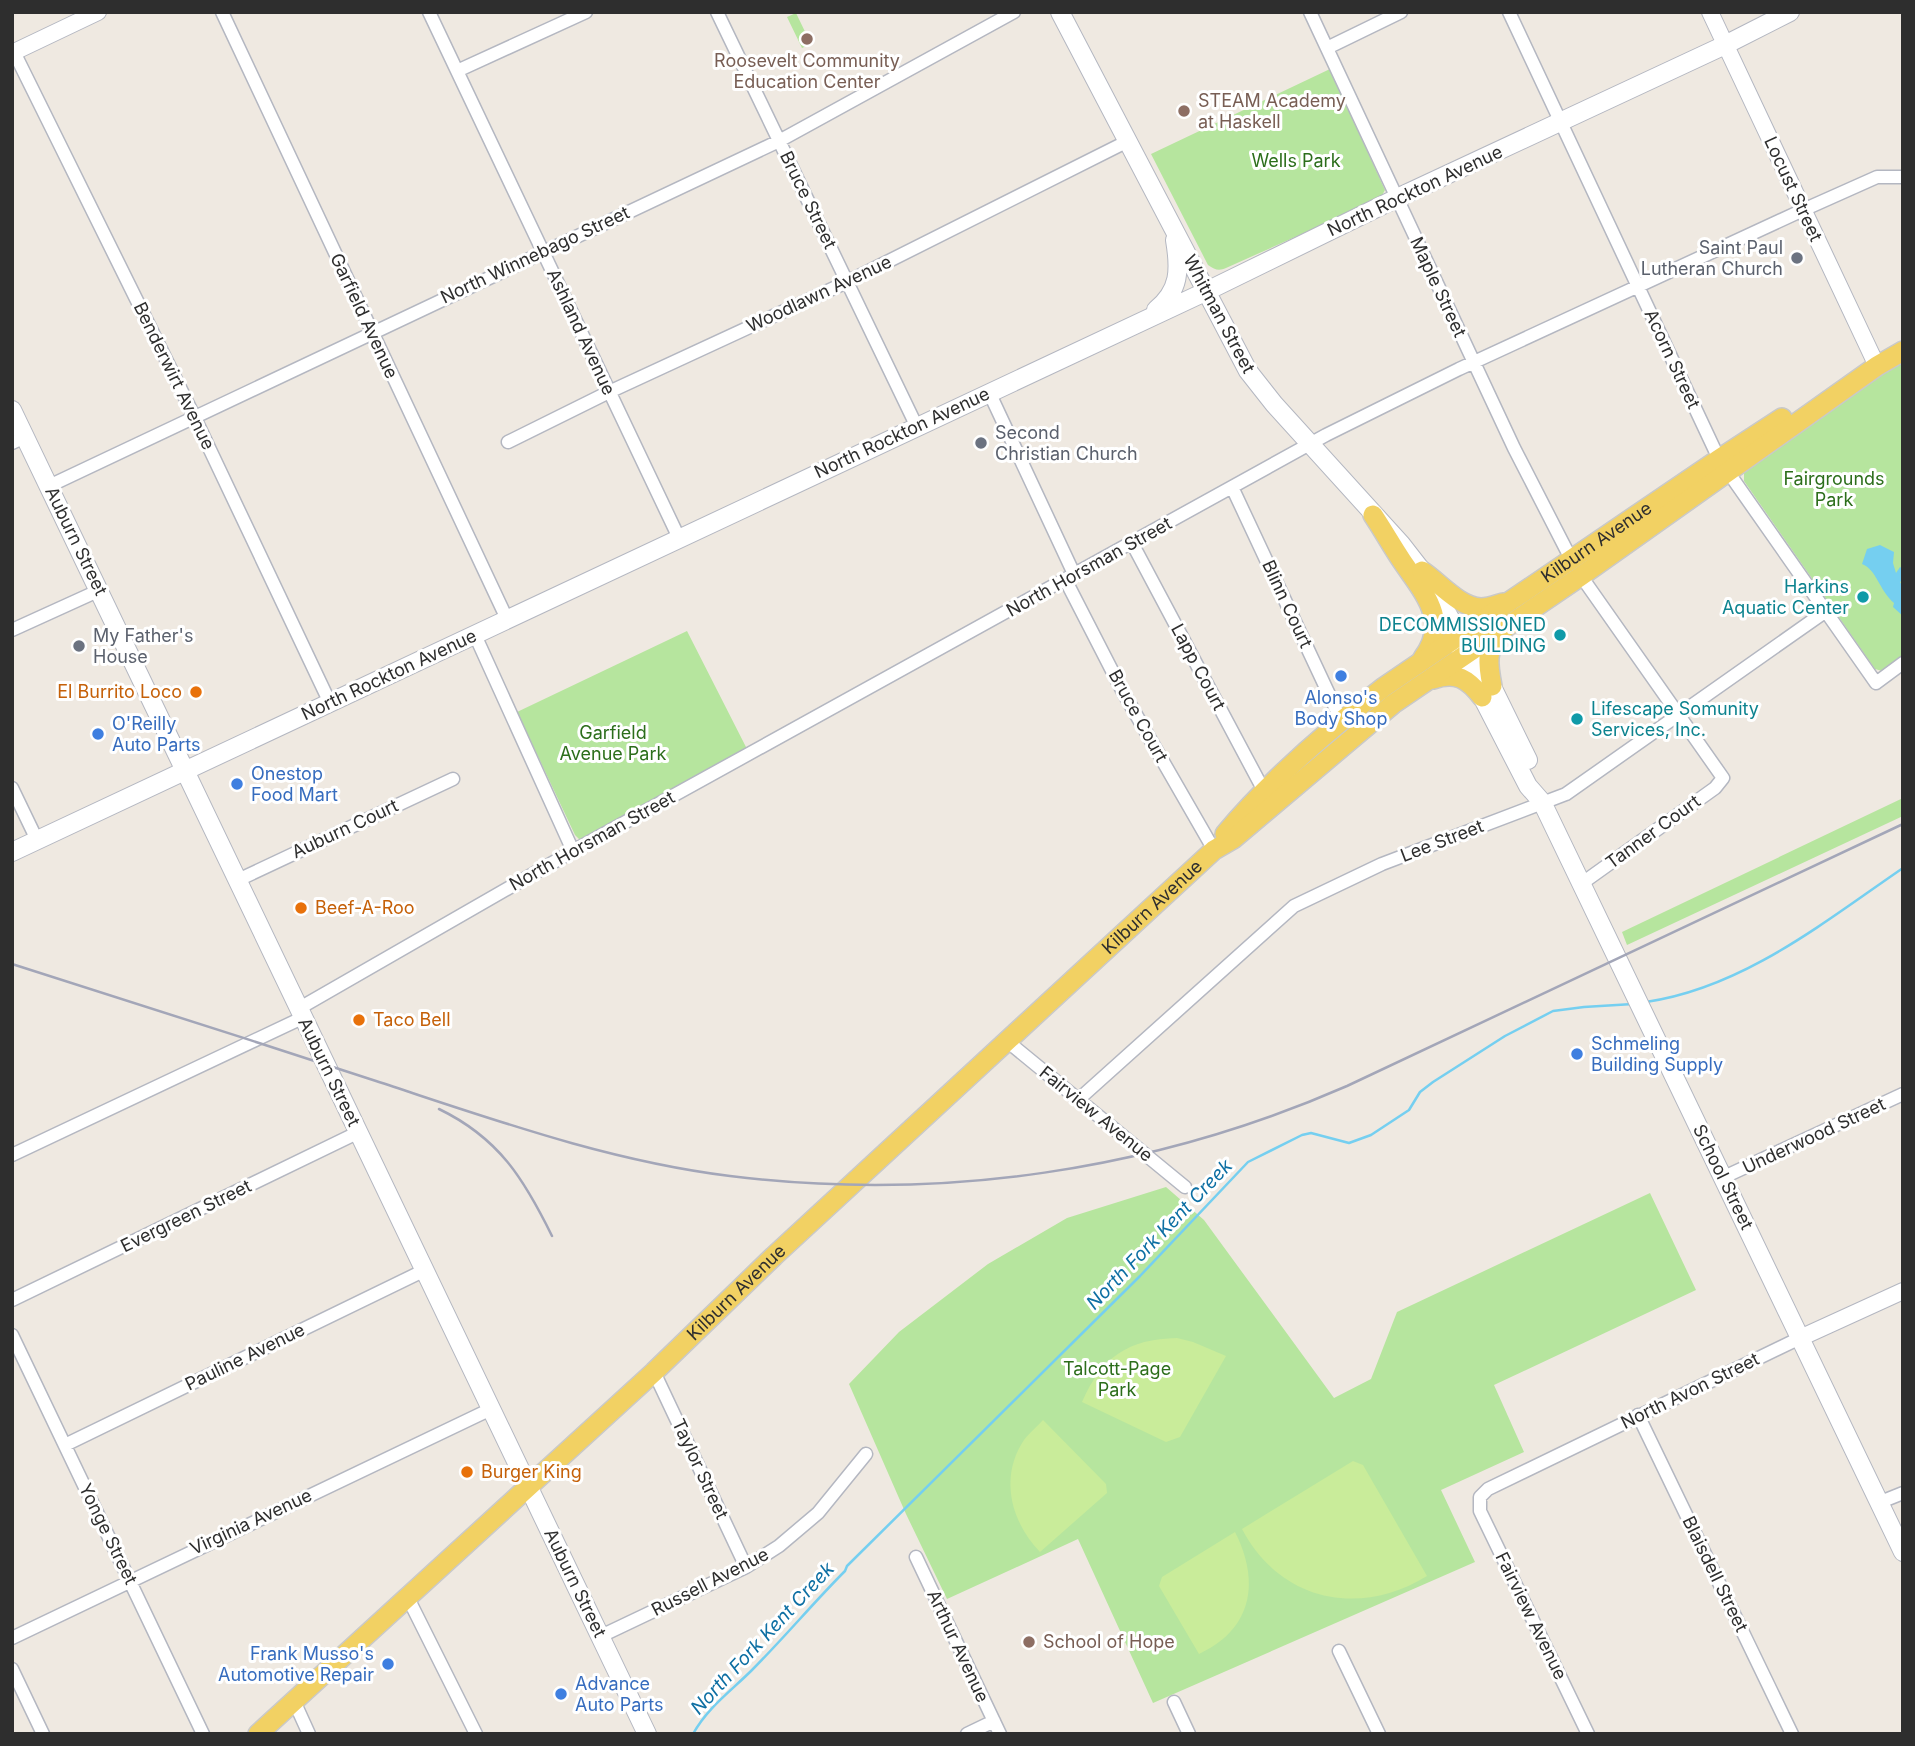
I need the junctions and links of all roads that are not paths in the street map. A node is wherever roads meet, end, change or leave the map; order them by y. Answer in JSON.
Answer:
{"nodes":[{"id":1,"x":222,"y":12,"type":"edge"},
{"id":2,"x":429,"y":12,"type":"edge"},
{"id":3,"x":586,"y":12,"type":"edge"},
{"id":4,"x":716,"y":12,"type":"edge"},
{"id":5,"x":1014,"y":12,"type":"edge"},
{"id":6,"x":1060,"y":12,"type":"edge"},
{"id":7,"x":1310,"y":12,"type":"edge"},
{"id":8,"x":1401,"y":12,"type":"edge"},
{"id":9,"x":1509,"y":12,"type":"edge"},
{"id":10,"x":1710,"y":12,"type":"edge"},
{"id":11,"x":1790,"y":12,"type":"edge"},
{"id":12,"x":90,"y":14,"type":"edge"},
{"id":13,"x":1725,"y":46,"type":"junction"},
{"id":14,"x":1327,"y":48,"type":"junction"},
{"id":15,"x":13,"y":52,"type":"edge"},
{"id":16,"x":457,"y":71,"type":"junction"},
{"id":17,"x":1560,"y":123,"type":"junction"},
{"id":18,"x":779,"y":141,"type":"junction"},
{"id":19,"x":1128,"y":141,"type":"junction"},
{"id":20,"x":1903,"y":177,"type":"edge"},
{"id":21,"x":1397,"y":198,"type":"junction"},
{"id":22,"x":1803,"y":210,"type":"junction"},
{"id":23,"x":1173,"y":227,"type":"junction"},
{"id":24,"x":543,"y":251,"type":"junction"},
{"id":25,"x":848,"y":282,"type":"junction"},
{"id":26,"x":1637,"y":286,"type":"junction"},
{"id":27,"x":1207,"y":291,"type":"junction"},
{"id":28,"x":1144,"y":320,"type":"junction"},
{"id":29,"x":372,"y":332,"type":"junction"},
{"id":30,"x":1903,"y":339,"type":"edge"},
{"id":31,"x":1903,"y":351,"type":"edge"},
{"id":32,"x":1874,"y":361,"type":"junction"},
{"id":33,"x":1473,"y":362,"type":"junction"},
{"id":34,"x":609,"y":392,"type":"junction"},
{"id":35,"x":989,"y":392,"type":"junction"},
{"id":36,"x":12,"y":410,"type":"edge"},
{"id":37,"x":194,"y":416,"type":"junction"},
{"id":38,"x":916,"y":425,"type":"junction"},
{"id":39,"x":19,"y":440,"type":"edge"},
{"id":40,"x":508,"y":442,"type":"dead end"},
{"id":41,"x":1311,"y":443,"type":"junction"},
{"id":42,"x":1723,"y":466,"type":"junction"},
{"id":43,"x":49,"y":486,"type":"junction"},
{"id":44,"x":1233,"y":487,"type":"junction"},
{"id":45,"x":1373,"y":515,"type":"junction"},
{"id":46,"x":679,"y":538,"type":"junction"},
{"id":47,"x":1132,"y":543,"type":"junction"},
{"id":48,"x":1576,"y":567,"type":"junction"},
{"id":49,"x":1423,"y":571,"type":"junction"},
{"id":50,"x":1070,"y":577,"type":"junction"},
{"id":51,"x":100,"y":590,"type":"junction"},
{"id":52,"x":1511,"y":600,"type":"junction"},
{"id":53,"x":1826,"y":611,"type":"junction"},
{"id":54,"x":507,"y":619,"type":"junction"},
{"id":55,"x":1505,"y":626,"type":"junction"},
{"id":56,"x":12,"y":630,"type":"edge"},
{"id":57,"x":475,"y":635,"type":"junction"},
{"id":58,"x":1465,"y":646,"type":"junction"},
{"id":59,"x":1903,"y":663,"type":"edge"},
{"id":60,"x":1422,"y":672,"type":"junction"},
{"id":61,"x":1487,"y":691,"type":"junction"},
{"id":62,"x":330,"y":703,"type":"junction"},
{"id":63,"x":1679,"y":715,"type":"junction"},
{"id":64,"x":1341,"y":720,"type":"junction"},
{"id":65,"x":185,"y":769,"type":"junction"},
{"id":66,"x":1723,"y":778,"type":"joint"},
{"id":67,"x":453,"y":779,"type":"dead end"},
{"id":68,"x":12,"y":788,"type":"edge"},
{"id":69,"x":1264,"y":790,"type":"junction"},
{"id":70,"x":1542,"y":802,"type":"junction"},
{"id":71,"x":37,"y":840,"type":"junction"},
{"id":72,"x":1214,"y":850,"type":"junction"},
{"id":73,"x":573,"y":851,"type":"junction"},
{"id":74,"x":12,"y":852,"type":"edge"},
{"id":75,"x":238,"y":880,"type":"junction"},
{"id":76,"x":1581,"y":884,"type":"junction"},
{"id":77,"x":300,"y":1014,"type":"junction"},
{"id":78,"x":1007,"y":1041,"type":"junction"},
{"id":79,"x":1903,"y":1094,"type":"edge"},
{"id":80,"x":1079,"y":1100,"type":"junction"},
{"id":81,"x":359,"y":1132,"type":"junction"},
{"id":82,"x":12,"y":1155,"type":"edge"},
{"id":83,"x":1724,"y":1177,"type":"junction"},
{"id":84,"x":1185,"y":1187,"type":"dead end"},
{"id":85,"x":425,"y":1270,"type":"junction"},
{"id":86,"x":1903,"y":1291,"type":"edge"},
{"id":87,"x":12,"y":1300,"type":"edge"},
{"id":88,"x":12,"y":1335,"type":"edge"},
{"id":89,"x":1800,"y":1338,"type":"junction"},
{"id":90,"x":654,"y":1372,"type":"junction"},
{"id":91,"x":491,"y":1409,"type":"junction"},
{"id":92,"x":1638,"y":1415,"type":"junction"},
{"id":93,"x":65,"y":1445,"type":"junction"},
{"id":94,"x":866,"y":1454,"type":"dead end"},
{"id":95,"x":528,"y":1487,"type":"junction"},
{"id":96,"x":1903,"y":1493,"type":"edge"},
{"id":97,"x":1480,"y":1497,"type":"joint"},
{"id":98,"x":1878,"y":1503,"type":"junction"},
{"id":99,"x":1903,"y":1552,"type":"edge"},
{"id":100,"x":916,"y":1557,"type":"dead end"},
{"id":101,"x":746,"y":1567,"type":"junction"},
{"id":102,"x":130,"y":1580,"type":"junction"},
{"id":103,"x":407,"y":1595,"type":"junction"},
{"id":104,"x":601,"y":1636,"type":"junction"},
{"id":105,"x":12,"y":1638,"type":"edge"},
{"id":106,"x":1339,"y":1651,"type":"dead end"},
{"id":107,"x":12,"y":1669,"type":"edge"},
{"id":108,"x":293,"y":1701,"type":"junction"},
{"id":109,"x":1174,"y":1702,"type":"dead end"},
{"id":110,"x":994,"y":1721,"type":"junction"},
{"id":111,"x":43,"y":1734,"type":"edge"},
{"id":112,"x":203,"y":1734,"type":"edge"},
{"id":113,"x":258,"y":1734,"type":"edge"},
{"id":114,"x":309,"y":1734,"type":"edge"},
{"id":115,"x":476,"y":1734,"type":"edge"},
{"id":116,"x":647,"y":1734,"type":"edge"},
{"id":117,"x":967,"y":1734,"type":"edge"},
{"id":118,"x":1000,"y":1734,"type":"edge"},
{"id":119,"x":1189,"y":1734,"type":"edge"},
{"id":120,"x":1379,"y":1734,"type":"edge"},
{"id":121,"x":1588,"y":1734,"type":"edge"},
{"id":122,"x":1791,"y":1734,"type":"edge"}],
"edges":[{"from":1,"to":29,"type":"street","name":"Garfield Avenue"},
{"from":2,"to":16,"type":"street","name":"Ashland Avenue"},
{"from":3,"to":16,"type":"street"},
{"from":4,"to":18,"type":"street","name":"Bruce Street"},
{"from":5,"to":18,"type":"street","name":"North Winnebago Street"},
{"from":6,"to":19,"type":"main road","name":"Whitman Street"},
{"from":7,"to":14,"type":"street","name":"Maple Street"},
{"from":8,"to":14,"type":"street"},
{"from":9,"to":17,"type":"street","name":"Acorn Street"},
{"from":10,"to":13,"type":"street","name":"Locust Street"},
{"from":11,"to":13,"type":"main road","name":"North Rockton Avenue"},
{"from":12,"to":15,"type":"street"},
{"from":13,"to":17,"type":"main road","name":"North Rockton Avenue"},
{"from":13,"to":22,"type":"street","name":"Locust Street"},
{"from":14,"to":21,"type":"street","name":"Maple Street"},
{"from":15,"to":37,"type":"street","name":"Benderwirt Avenue"},
{"from":16,"to":24,"type":"street","name":"Ashland Avenue"},
{"from":17,"to":21,"type":"main road","name":"North Rockton Avenue"},
{"from":17,"to":26,"type":"street","name":"Acorn Street"},
{"from":18,"to":24,"type":"street","name":"North Winnebago Street"},
{"from":18,"to":25,"type":"street","name":"Bruce Street"},
{"from":19,"to":23,"type":"main road","name":"Whitman Street"},
{"from":19,"to":25,"type":"street","name":"Woodlawn Avenue"},
{"from":20,"to":22,"type":"street","name":"North Horsman Street"},
{"from":21,"to":27,"type":"main road","name":"North Rockton Avenue"},
{"from":21,"to":33,"type":"street","name":"Maple Street"},
{"from":22,"to":26,"type":"street","name":"North Horsman Street"},
{"from":22,"to":32,"type":"street","name":"Locust Street"},
{"from":23,"to":27,"type":"main road","name":"Whitman Street"},
{"from":23,"to":28,"type":"main road"},
{"from":24,"to":29,"type":"street","name":"North Winnebago Street"},
{"from":24,"to":34,"type":"street","name":"Ashland Avenue"},
{"from":25,"to":34,"type":"street","name":"Woodlawn Avenue"},
{"from":25,"to":38,"type":"street","name":"Bruce Street"},
{"from":26,"to":33,"type":"street","name":"North Horsman Street"},
{"from":26,"to":42,"type":"street","name":"Acorn Street"},
{"from":27,"to":28,"type":"main road","name":"North Rockton Avenue"},
{"from":27,"to":41,"type":"main road","name":"Whitman Street"},
{"from":28,"to":35,"type":"main road","name":"North Rockton Avenue"},
{"from":29,"to":37,"type":"street","name":"North Winnebago Street"},
{"from":29,"to":54,"type":"street","name":"Garfield Avenue"},
{"from":30,"to":32,"type":"main road","name":"Kilburn Avenue"},
{"from":31,"to":32,"type":"main road","name":"Kilburn Avenue"},
{"from":32,"to":42,"type":"main road","name":"Kilburn Avenue"},
{"from":33,"to":41,"type":"street","name":"North Horsman Street"},
{"from":33,"to":48,"type":"street","name":"Maple Street"},
{"from":34,"to":40,"type":"street","name":"Woodlawn Avenue"},
{"from":34,"to":46,"type":"street","name":"Ashland Avenue"},
{"from":35,"to":38,"type":"main road","name":"North Rockton Avenue"},
{"from":35,"to":50,"type":"street"},
{"from":36,"to":39,"type":"main road","name":"Auburn Street"},
{"from":37,"to":43,"type":"street","name":"North Winnebago Street"},
{"from":37,"to":62,"type":"street","name":"Benderwirt Avenue"},
{"from":38,"to":46,"type":"main road","name":"North Rockton Avenue"},
{"from":39,"to":43,"type":"main road","name":"Auburn Street"},
{"from":41,"to":44,"type":"street","name":"North Horsman Street"},
{"from":41,"to":45,"type":"main road","name":"Whitman Street"},
{"from":42,"to":48,"type":"main road","name":"Kilburn Avenue"},
{"from":42,"to":53,"type":"street","name":"Acorn Street"},
{"from":43,"to":51,"type":"main road","name":"Auburn Street"},
{"from":44,"to":47,"type":"street","name":"North Horsman Street"},
{"from":44,"to":64,"type":"street","name":"Blinn Court"},
{"from":45,"to":49,"type":"main road","name":"Whitman Street"},
{"from":45,"to":60,"type":"main road"},
{"from":46,"to":54,"type":"main road","name":"North Rockton Avenue"},
{"from":47,"to":50,"type":"street","name":"North Horsman Street"},
{"from":47,"to":69,"type":"street","name":"Lapp Court"},
{"from":48,"to":52,"type":"main road","name":"Kilburn Avenue"},
{"from":48,"to":55,"type":"main road","name":"Kilburn Avenue"},
{"from":48,"to":63,"type":"street","name":"Maple Street"},
{"from":49,"to":52,"type":"main road"},
{"from":49,"to":58,"type":"main road","name":"Whitman Street"},
{"from":50,"to":72,"type":"street","name":"Bruce Court"},
{"from":50,"to":73,"type":"street","name":"North Horsman Street"},
{"from":51,"to":56,"type":"street"},
{"from":51,"to":65,"type":"main road","name":"Auburn Street"},
{"from":52,"to":58,"type":"main road","name":"Kilburn Avenue"},
{"from":53,"to":59,"type":"street","name":"Acorn Street"},
{"from":53,"to":63,"type":"street","name":"Lee Street"},
{"from":54,"to":57,"type":"main road","name":"North Rockton Avenue"},
{"from":55,"to":58,"type":"main road","name":"Kilburn Avenue"},
{"from":55,"to":61,"type":"main road"},
{"from":57,"to":62,"type":"main road","name":"North Rockton Avenue"},
{"from":57,"to":73,"type":"street"},
{"from":58,"to":60,"type":"main road","name":"Kilburn Avenue"},
{"from":58,"to":61,"type":"main road","name":"School Street"},
{"from":60,"to":61,"type":"main road"},
{"from":60,"to":64,"type":"main road","name":"Kilburn Avenue"},
{"from":60,"to":72,"type":"main road","name":"Kilburn Avenue"},
{"from":61,"to":70,"type":"main road","name":"School Street"},
{"from":62,"to":65,"type":"main road","name":"North Rockton Avenue"},
{"from":63,"to":66,"type":"street","name":"Maple Street"},
{"from":63,"to":70,"type":"street","name":"Lee Street"},
{"from":64,"to":69,"type":"main road","name":"Kilburn Avenue"},
{"from":65,"to":71,"type":"main road","name":"North Rockton Avenue"},
{"from":65,"to":75,"type":"main road","name":"Auburn Street"},
{"from":66,"to":76,"type":"street","name":"Tanner Court"},
{"from":67,"to":75,"type":"street","name":"Auburn Court"},
{"from":68,"to":71,"type":"street"},
{"from":69,"to":72,"type":"main road","name":"Kilburn Avenue"},
{"from":70,"to":76,"type":"main road","name":"School Street"},
{"from":70,"to":80,"type":"street","name":"Lee Street"},
{"from":71,"to":74,"type":"main road","name":"North Rockton Avenue"},
{"from":72,"to":78,"type":"main road","name":"Kilburn Avenue"},
{"from":73,"to":77,"type":"street","name":"North Horsman Street"},
{"from":75,"to":77,"type":"main road","name":"Auburn Street"},
{"from":76,"to":83,"type":"main road","name":"School Street"},
{"from":77,"to":81,"type":"main road","name":"Auburn Street"},
{"from":77,"to":82,"type":"street","name":"North Horsman Street"},
{"from":78,"to":80,"type":"street","name":"Fairview Avenue"},
{"from":78,"to":90,"type":"main road","name":"Kilburn Avenue"},
{"from":79,"to":83,"type":"street","name":"Underwood Street"},
{"from":80,"to":84,"type":"street","name":"Fairview Avenue"},
{"from":81,"to":85,"type":"main road","name":"Auburn Street"},
{"from":81,"to":87,"type":"street","name":"Evergreen Street"},
{"from":83,"to":89,"type":"main road","name":"School Street"},
{"from":85,"to":91,"type":"main road","name":"Auburn Street"},
{"from":85,"to":93,"type":"street","name":"Pauline Avenue"},
{"from":86,"to":89,"type":"street","name":"North Avon Street"},
{"from":88,"to":93,"type":"street","name":"Yonge Street"},
{"from":89,"to":92,"type":"street","name":"North Avon Street"},
{"from":89,"to":98,"type":"main road","name":"School Street"},
{"from":90,"to":95,"type":"main road","name":"Kilburn Avenue"},
{"from":90,"to":101,"type":"street","name":"Taylor Street"},
{"from":91,"to":95,"type":"main road","name":"Auburn Street"},
{"from":91,"to":102,"type":"street","name":"Virginia Avenue"},
{"from":92,"to":97,"type":"street","name":"North Avon Street"},
{"from":92,"to":122,"type":"street","name":"Blaisdell Street"},
{"from":93,"to":102,"type":"street","name":"Yonge Street"},
{"from":94,"to":101,"type":"street","name":"Russell Avenue"},
{"from":95,"to":103,"type":"main road","name":"Kilburn Avenue"},
{"from":95,"to":104,"type":"main road","name":"Auburn Street"},
{"from":96,"to":98,"type":"street"},
{"from":97,"to":121,"type":"street","name":"Fairview Avenue"},
{"from":98,"to":99,"type":"main road","name":"School Street"},
{"from":100,"to":110,"type":"street","name":"Arthur Avenue"},
{"from":101,"to":104,"type":"street","name":"Russell Avenue"},
{"from":102,"to":105,"type":"street","name":"Virginia Avenue"},
{"from":102,"to":112,"type":"street","name":"Yonge Street"},
{"from":103,"to":108,"type":"main road","name":"Kilburn Avenue"},
{"from":103,"to":115,"type":"street"},
{"from":104,"to":116,"type":"main road","name":"Auburn Street"},
{"from":106,"to":120,"type":"street"},
{"from":107,"to":111,"type":"street"},
{"from":108,"to":113,"type":"main road","name":"Kilburn Avenue"},
{"from":108,"to":114,"type":"street"},
{"from":109,"to":119,"type":"street"},
{"from":110,"to":117,"type":"street"},
{"from":110,"to":118,"type":"street","name":"Arthur Avenue"}]}
